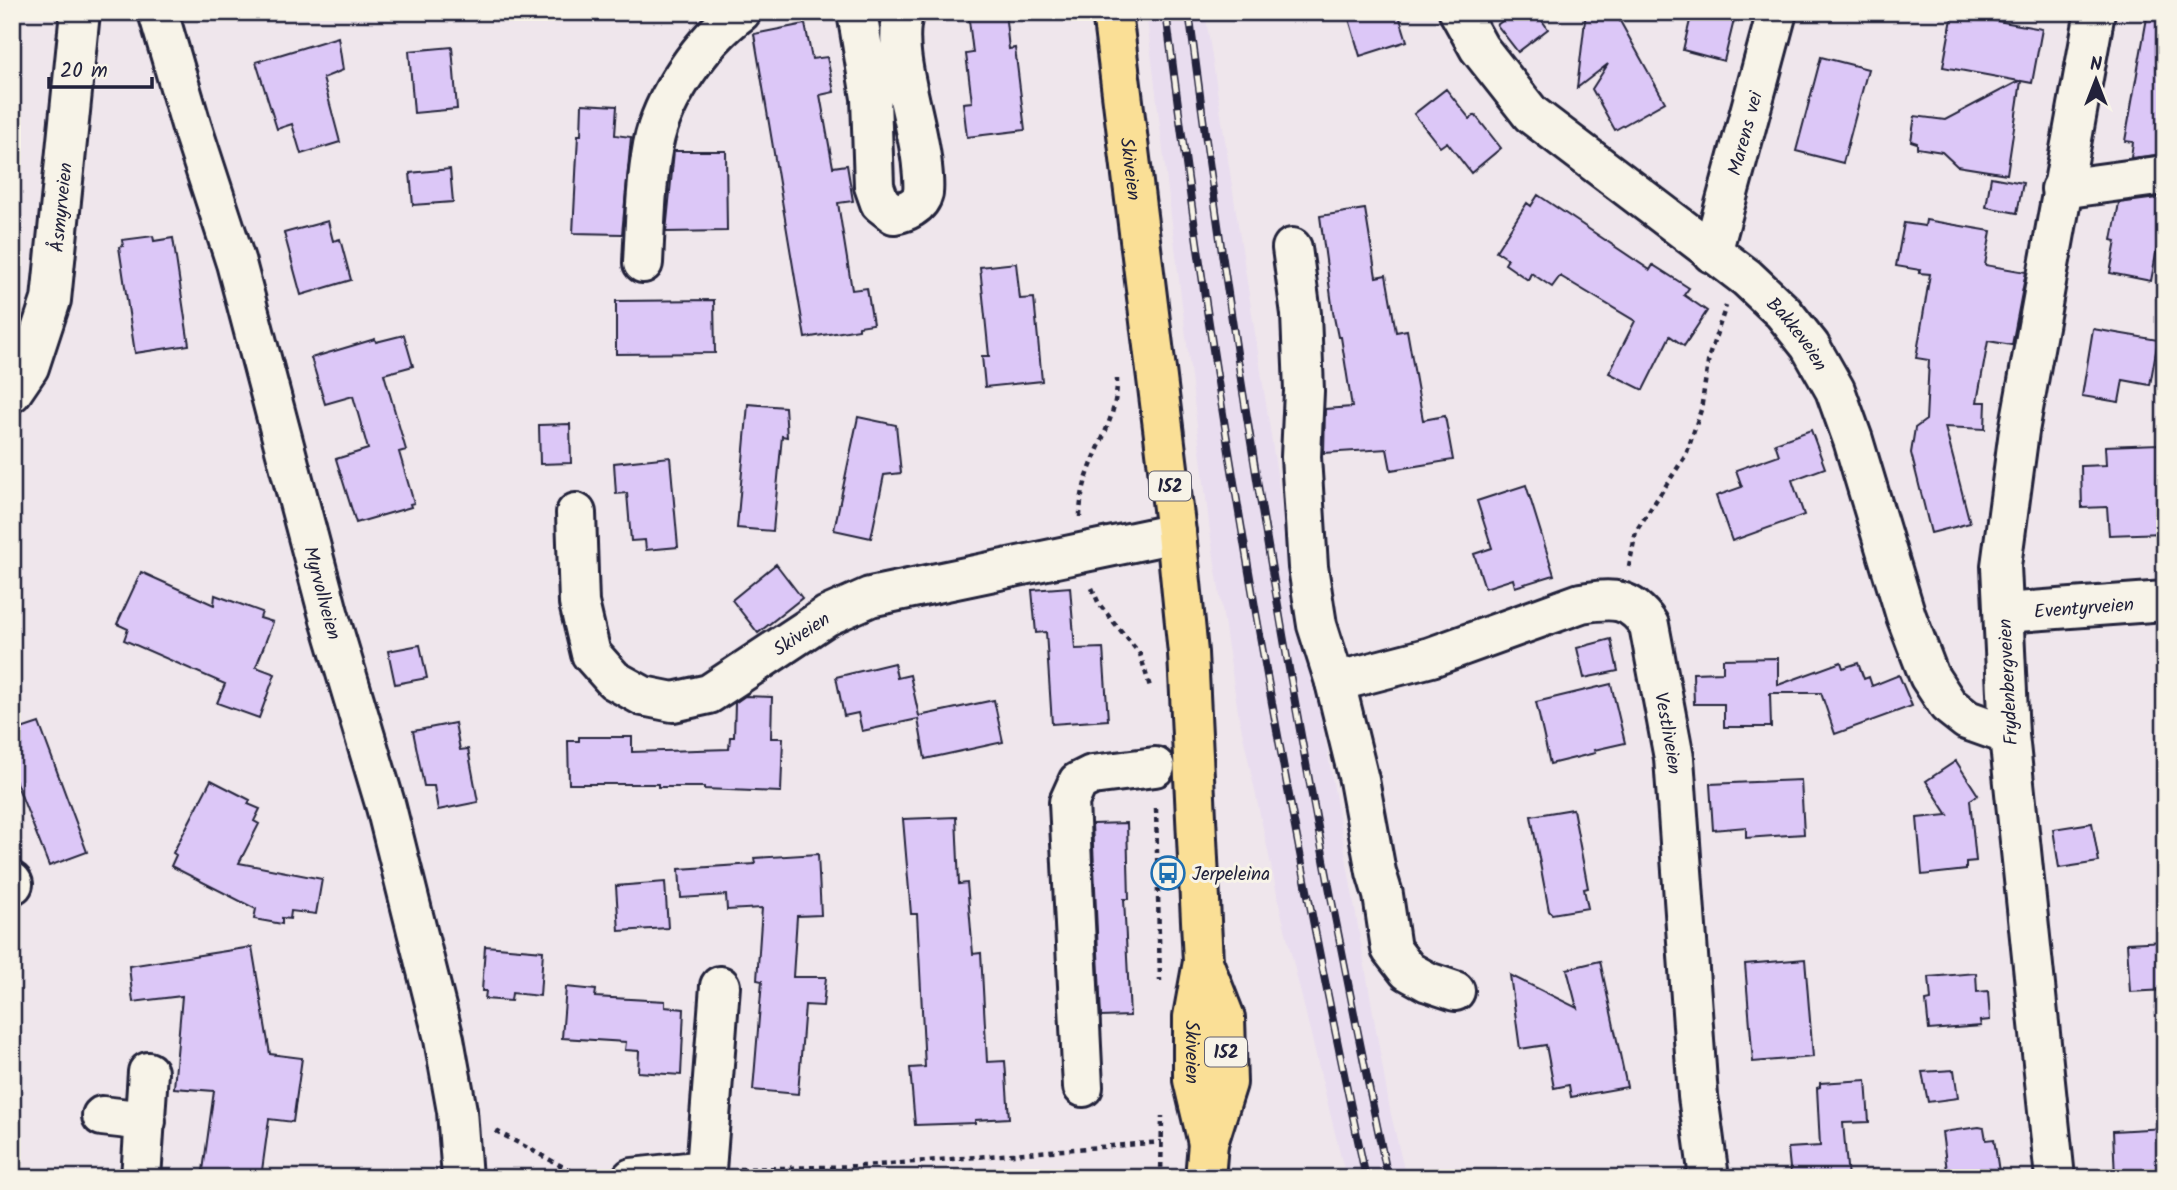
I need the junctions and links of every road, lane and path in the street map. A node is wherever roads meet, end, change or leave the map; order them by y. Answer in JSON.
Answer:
{"nodes":[{"id":1,"x":80,"y":12,"type":"edge"},
{"id":2,"x":158,"y":12,"type":"edge"},
{"id":3,"x":741,"y":12,"type":"edge"},
{"id":4,"x":857,"y":12,"type":"edge"},
{"id":5,"x":904,"y":12,"type":"edge"},
{"id":6,"x":1112,"y":12,"type":"edge"},
{"id":7,"x":1459,"y":12,"type":"edge"},
{"id":8,"x":1777,"y":12,"type":"edge"},
{"id":9,"x":2095,"y":12,"type":"edge"},
{"id":10,"x":2165,"y":175,"type":"edge"},
{"id":11,"x":2061,"y":189,"type":"junction"},
{"id":12,"x":1292,"y":248,"type":"dead end"},
{"id":13,"x":1722,"y":260,"type":"junction"},
{"id":14,"x":643,"y":263,"type":"dead end"},
{"id":15,"x":1117,"y":374,"type":"dead end"},
{"id":16,"x":12,"y":392,"type":"edge"},
{"id":17,"x":576,"y":513,"type":"dead end"},
{"id":18,"x":1176,"y":533,"type":"junction"},
{"id":19,"x":1083,"y":552,"type":"junction"},
{"id":20,"x":1622,"y":601,"type":"junction"},
{"id":21,"x":2165,"y":601,"type":"edge"},
{"id":22,"x":2004,"y":613,"type":"junction"},
{"id":23,"x":1335,"y":682,"type":"junction"},
{"id":24,"x":1151,"y":690,"type":"dead end"},
{"id":25,"x":2009,"y":735,"type":"junction"},
{"id":26,"x":1154,"y":767,"type":"joint"},
{"id":27,"x":720,"y":986,"type":"dead end"},
{"id":28,"x":1455,"y":991,"type":"dead end"},
{"id":29,"x":1160,"y":995,"type":"dead end"},
{"id":30,"x":148,"y":1072,"type":"dead end"},
{"id":31,"x":1083,"y":1087,"type":"dead end"},
{"id":32,"x":1162,"y":1102,"type":"dead end"},
{"id":33,"x":457,"y":1111,"type":"junction"},
{"id":34,"x":102,"y":1115,"type":"dead end"},
{"id":35,"x":146,"y":1121,"type":"junction"},
{"id":36,"x":1162,"y":1142,"type":"junction"},
{"id":37,"x":1206,"y":1161,"type":"edge"},
{"id":38,"x":706,"y":1170,"type":"junction"},
{"id":39,"x":141,"y":1178,"type":"edge"},
{"id":40,"x":462,"y":1178,"type":"edge"},
{"id":41,"x":584,"y":1178,"type":"edge"},
{"id":42,"x":632,"y":1178,"type":"edge"},
{"id":43,"x":1161,"y":1178,"type":"edge"},
{"id":44,"x":1709,"y":1178,"type":"edge"},
{"id":45,"x":2055,"y":1178,"type":"edge"}],
"edges":[{"from":1,"to":16,"type":"street","name":"Åsmyrveien"},
{"from":2,"to":33,"type":"street","name":"Myrvollveien"},
{"from":3,"to":14,"type":"street"},
{"from":4,"to":5,"type":"street"},
{"from":6,"to":18,"type":"main road","name":"Skiveien","number":"152"},
{"from":7,"to":13,"type":"street","name":"Bakkeveien"},
{"from":8,"to":13,"type":"street","name":"Marens vei"},
{"from":9,"to":11,"type":"street","name":"Frydenbergveien"},
{"from":10,"to":11,"type":"street"},
{"from":11,"to":22,"type":"street","name":"Frydenbergveien"},
{"from":12,"to":23,"type":"street"},
{"from":13,"to":20,"type":"path"},
{"from":13,"to":25,"type":"street","name":"Bakkeveien"},
{"from":15,"to":19,"type":"path"},
{"from":17,"to":19,"type":"street","name":"Skiveien"},
{"from":18,"to":19,"type":"street","name":"Skiveien"},
{"from":18,"to":37,"type":"main road","name":"Skiveien","number":"152"},
{"from":19,"to":24,"type":"path"},
{"from":20,"to":23,"type":"street"},
{"from":20,"to":44,"type":"street","name":"Vestliveien"},
{"from":21,"to":22,"type":"street","name":"Eventyrveien"},
{"from":22,"to":25,"type":"street","name":"Frydenbergveien"},
{"from":23,"to":28,"type":"street"},
{"from":25,"to":45,"type":"street","name":"Frydenbergveien"},
{"from":26,"to":29,"type":"path"},
{"from":26,"to":31,"type":"street"},
{"from":27,"to":38,"type":"street"},
{"from":30,"to":35,"type":"street"},
{"from":32,"to":36,"type":"path"},
{"from":33,"to":40,"type":"street","name":"Myrvollveien"},
{"from":33,"to":41,"type":"path"},
{"from":34,"to":35,"type":"street"},
{"from":35,"to":39,"type":"street"},
{"from":36,"to":38,"type":"path"},
{"from":36,"to":43,"type":"path"},
{"from":38,"to":42,"type":"street"}]}
